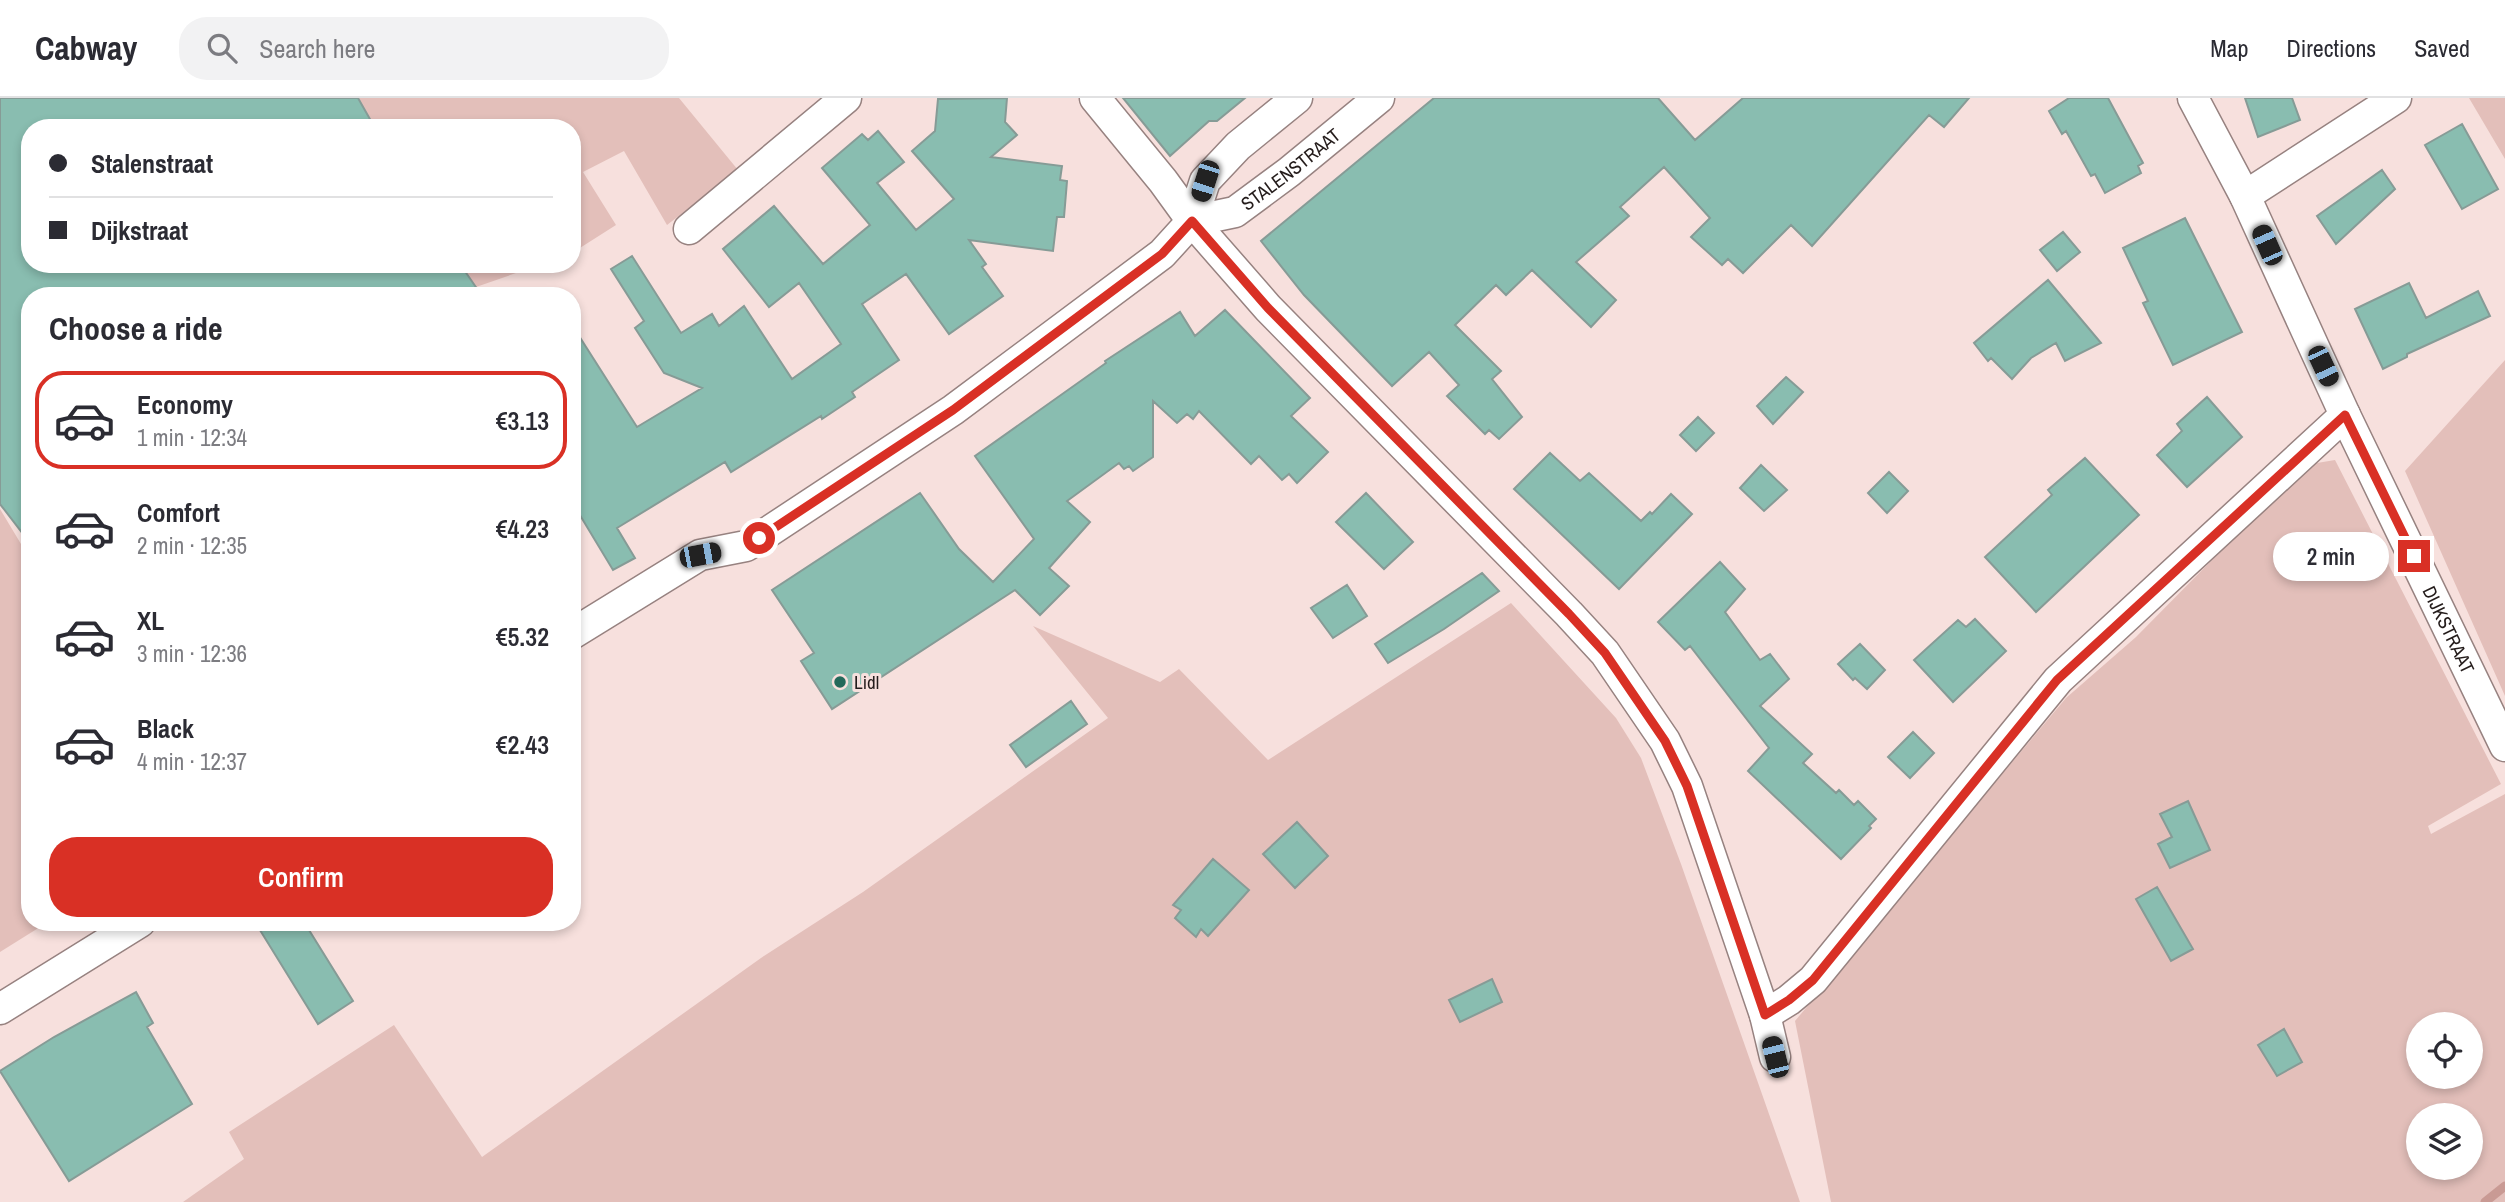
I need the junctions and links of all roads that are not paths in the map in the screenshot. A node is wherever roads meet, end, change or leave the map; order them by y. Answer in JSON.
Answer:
{"nodes":[{"id":1,"x":846,"y":98,"type":"edge"},
{"id":2,"x":1095,"y":98,"type":"edge"},
{"id":3,"x":1297,"y":98,"type":"edge"},
{"id":4,"x":1379,"y":98,"type":"edge"},
{"id":5,"x":2193,"y":98,"type":"edge"},
{"id":6,"x":2396,"y":98,"type":"edge"},
{"id":7,"x":1238,"y":146,"type":"junction"},
{"id":8,"x":1270,"y":185,"type":"junction"},
{"id":9,"x":2245,"y":196,"type":"junction"},
{"id":10,"x":1192,"y":221,"type":"junction"},
{"id":11,"x":690,"y":229,"type":"dead end"},
{"id":12,"x":2345,"y":415,"type":"junction"},
{"id":13,"x":581,"y":628,"type":"edge"},
{"id":14,"x":2505,"y":746,"type":"edge"},
{"id":15,"x":126,"y":931,"type":"edge"},
{"id":16,"x":0,"y":1009,"type":"edge"},
{"id":17,"x":1765,"y":1015,"type":"junction"},
{"id":18,"x":1775,"y":1057,"type":"dead end"}],
"edges":[{"from":1,"to":11,"type":"street"},
{"from":2,"to":10,"type":"street"},
{"from":3,"to":7,"type":"street"},
{"from":4,"to":8,"type":"street","name":"STALENSTRAAT"},
{"from":5,"to":9,"type":"street","name":"DIJKSTRAAT"},
{"from":6,"to":9,"type":"street"},
{"from":7,"to":8,"type":"street"},
{"from":7,"to":10,"type":"street"},
{"from":8,"to":10,"type":"street","name":"STALENSTRAAT"},
{"from":9,"to":12,"type":"street","name":"DIJKSTRAAT"},
{"from":10,"to":13,"type":"street"},
{"from":10,"to":17,"type":"street"},
{"from":12,"to":14,"type":"street","name":"DIJKSTRAAT"},
{"from":12,"to":17,"type":"street"},
{"from":15,"to":16,"type":"street"},
{"from":17,"to":18,"type":"street"}]}
